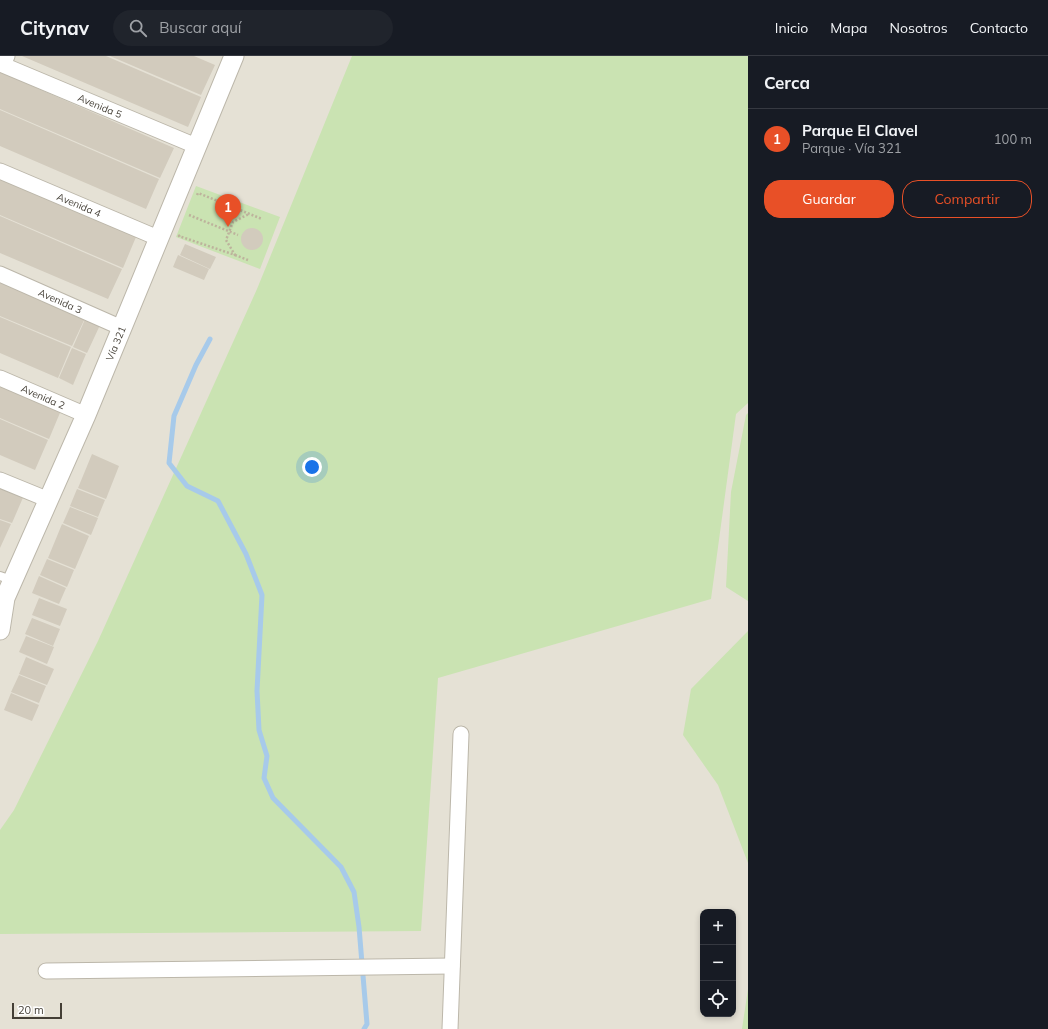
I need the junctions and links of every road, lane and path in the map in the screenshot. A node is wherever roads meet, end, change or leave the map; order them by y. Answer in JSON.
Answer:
{"nodes":[{"id":1,"x":234,"y":56,"type":"edge"},
{"id":2,"x":5,"y":60,"type":"edge"},
{"id":3,"x":196,"y":146,"type":"junction"},
{"id":4,"x":0,"y":171,"type":"edge"},
{"id":5,"x":195,"y":200,"type":"dead end"},
{"id":6,"x":249,"y":214,"type":"junction"},
{"id":7,"x":262,"y":219,"type":"dead end"},
{"id":8,"x":186,"y":222,"type":"dead end"},
{"id":9,"x":182,"y":229,"type":"dead end"},
{"id":10,"x":230,"y":231,"type":"junction"},
{"id":11,"x":238,"y":235,"type":"dead end"},
{"id":12,"x":158,"y":238,"type":"junction"},
{"id":13,"x":235,"y":256,"type":"junction"},
{"id":14,"x":248,"y":260,"type":"dead end"},
{"id":15,"x":0,"y":274,"type":"edge"},
{"id":16,"x":122,"y":328,"type":"junction"},
{"id":17,"x":0,"y":378,"type":"edge"},
{"id":18,"x":86,"y":415,"type":"junction"},
{"id":19,"x":0,"y":480,"type":"edge"},
{"id":20,"x":49,"y":500,"type":"junction"},
{"id":21,"x":6,"y":578,"type":"edge"},
{"id":22,"x":0,"y":630,"type":"edge"},
{"id":23,"x":461,"y":734,"type":"dead end"},
{"id":24,"x":452,"y":966,"type":"junction"},
{"id":25,"x":46,"y":971,"type":"dead end"},
{"id":26,"x":450,"y":1029,"type":"edge"}],
"edges":[{"from":1,"to":3,"type":"street","name":"Vía 321"},
{"from":2,"to":3,"type":"street","name":"Avenida 5"},
{"from":3,"to":12,"type":"street","name":"Vía 321"},
{"from":4,"to":12,"type":"street","name":"Avenida 4"},
{"from":5,"to":6,"type":"path"},
{"from":6,"to":7,"type":"path"},
{"from":6,"to":10,"type":"path"},
{"from":8,"to":10,"type":"path"},
{"from":9,"to":13,"type":"path"},
{"from":10,"to":11,"type":"path"},
{"from":10,"to":13,"type":"path"},
{"from":12,"to":16,"type":"street","name":"Vía 321"},
{"from":13,"to":14,"type":"path"},
{"from":15,"to":16,"type":"street","name":"Avenida 3"},
{"from":16,"to":18,"type":"street","name":"Vía 321"},
{"from":17,"to":18,"type":"street","name":"Avenida 2"},
{"from":18,"to":20,"type":"street","name":"Vía 321"},
{"from":19,"to":20,"type":"street"},
{"from":20,"to":21,"type":"street","name":"Vía 321"},
{"from":21,"to":22,"type":"street","name":"Vía 321"},
{"from":23,"to":24,"type":"street"},
{"from":24,"to":25,"type":"street"},
{"from":24,"to":26,"type":"street"}]}
